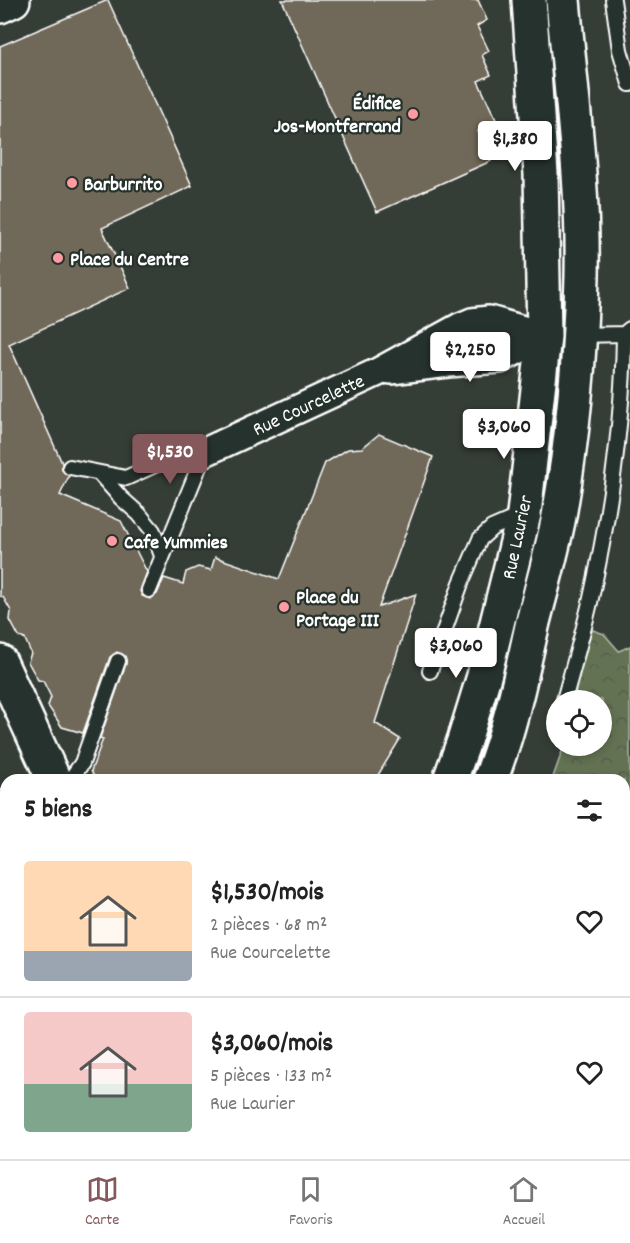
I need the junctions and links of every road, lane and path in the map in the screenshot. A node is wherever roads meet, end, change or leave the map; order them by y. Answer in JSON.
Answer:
{"nodes":[{"id":1,"x":13,"y":0,"type":"edge"},
{"id":2,"x":529,"y":0,"type":"edge"},
{"id":3,"x":563,"y":0,"type":"edge"},
{"id":4,"x":613,"y":0,"type":"edge"},
{"id":5,"x":0,"y":6,"type":"edge"},
{"id":6,"x":630,"y":84,"type":"edge"},
{"id":7,"x":628,"y":334,"type":"edge"},
{"id":8,"x":580,"y":335,"type":"junction"},
{"id":9,"x":544,"y":336,"type":"junction"},
{"id":10,"x":378,"y":372,"type":"junction"},
{"id":11,"x":205,"y":452,"type":"junction"},
{"id":12,"x":70,"y":467,"type":"dead end"},
{"id":13,"x":99,"y":473,"type":"junction"},
{"id":14,"x":524,"y":514,"type":"junction"},
{"id":15,"x":162,"y":556,"type":"junction"},
{"id":16,"x":148,"y":590,"type":"dead end"},
{"id":17,"x":118,"y":661,"type":"dead end"},
{"id":18,"x":0,"y":662,"type":"edge"},
{"id":19,"x":430,"y":671,"type":"dead end"},
{"id":20,"x":567,"y":690,"type":"edge"},
{"id":21,"x":51,"y":774,"type":"edge"},
{"id":22,"x":74,"y":774,"type":"edge"},
{"id":23,"x":452,"y":774,"type":"edge"},
{"id":24,"x":492,"y":774,"type":"edge"},
{"id":25,"x":630,"y":850,"type":"edge"},
{"id":26,"x":630,"y":903,"type":"edge"}],
"edges":[{"from":1,"to":5,"type":"main road"},
{"from":2,"to":9,"type":"main road","name":"Rue Laurier"},
{"from":3,"to":8,"type":"main road","name":"Rue Laurier"},
{"from":4,"to":6,"type":"lane"},
{"from":7,"to":8,"type":"lane"},
{"from":7,"to":20,"type":"lane"},
{"from":8,"to":9,"type":"main road"},
{"from":8,"to":24,"type":"main road","name":"Rue Laurier"},
{"from":9,"to":10,"type":"street","name":"Rue Courcelette"},
{"from":9,"to":10,"type":"street","name":"Rue Courcelette"},
{"from":9,"to":14,"type":"main road","name":"Rue Laurier"},
{"from":10,"to":11,"type":"street","name":"Rue Courcelette"},
{"from":11,"to":13,"type":"lane","name":"Rue Courcelette"},
{"from":11,"to":15,"type":"lane"},
{"from":12,"to":13,"type":"lane","name":"Rue Courcelette"},
{"from":13,"to":15,"type":"lane"},
{"from":14,"to":19,"type":"lane"},
{"from":14,"to":23,"type":"main road","name":"Rue Laurier"},
{"from":15,"to":16,"type":"lane"},
{"from":17,"to":22,"type":"lane"},
{"from":18,"to":21,"type":"main road"},
{"from":25,"to":26,"type":"lane"}]}
